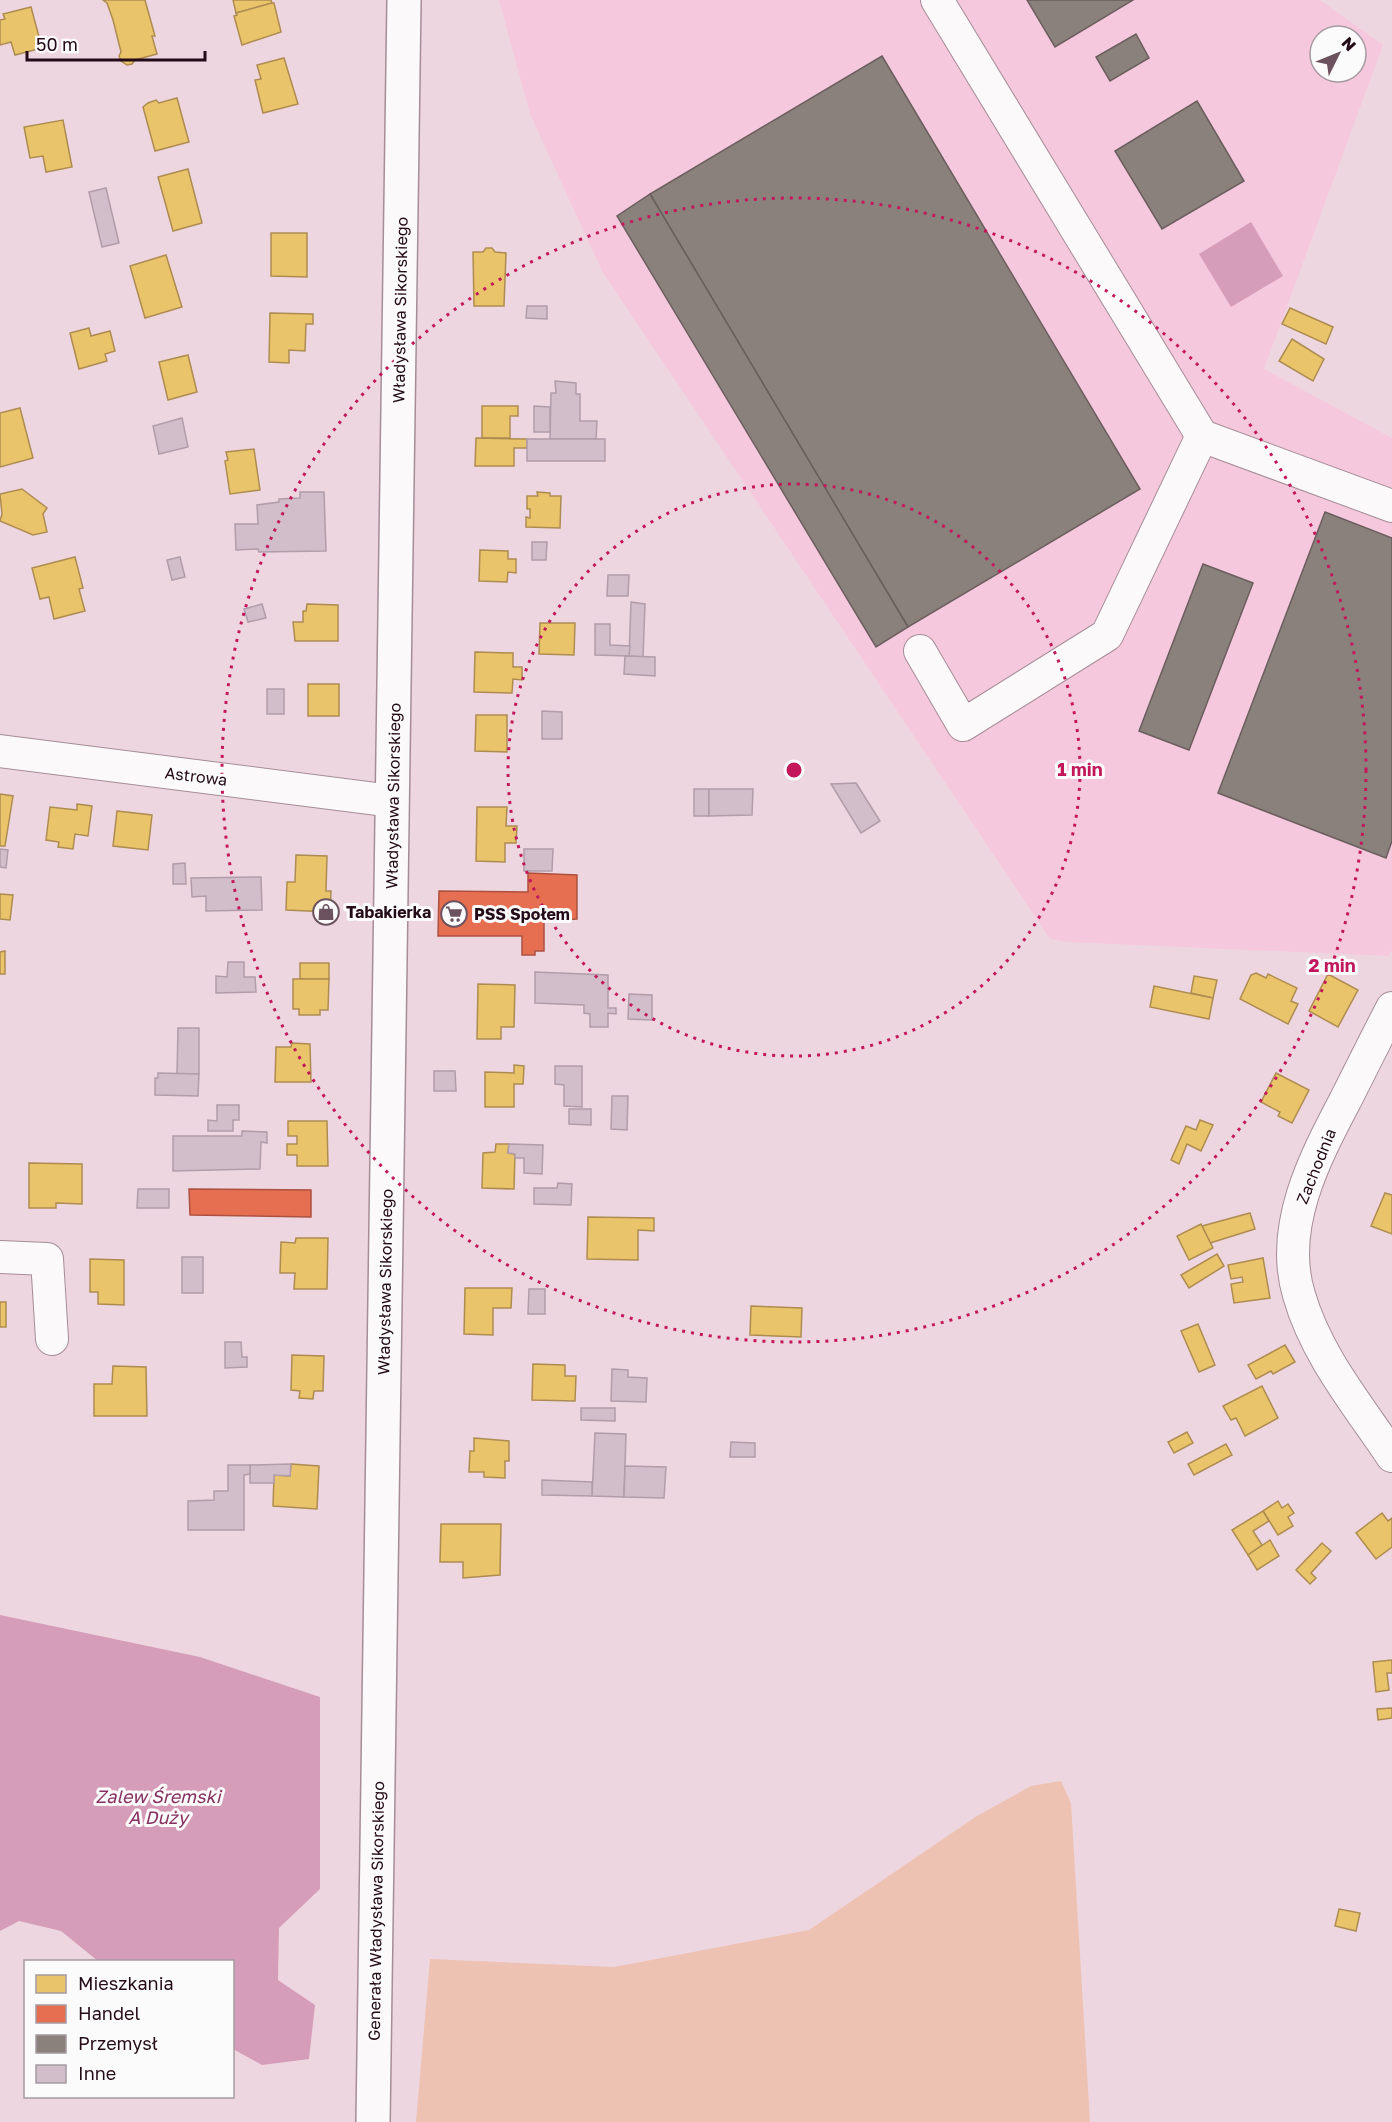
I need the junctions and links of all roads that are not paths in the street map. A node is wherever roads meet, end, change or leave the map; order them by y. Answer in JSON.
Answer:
{"nodes":[{"id":1,"x":404,"y":0,"type":"edge"},
{"id":2,"x":937,"y":0,"type":"edge"},
{"id":3,"x":1202,"y":436,"type":"junction"},
{"id":4,"x":1392,"y":506,"type":"edge"},
{"id":5,"x":920,"y":651,"type":"dead end"},
{"id":6,"x":0,"y":751,"type":"edge"},
{"id":7,"x":392,"y":801,"type":"junction"},
{"id":8,"x":1392,"y":1008,"type":"edge"},
{"id":9,"x":0,"y":1257,"type":"edge"},
{"id":10,"x":52,"y":1339,"type":"dead end"},
{"id":11,"x":1392,"y":1456,"type":"edge"},
{"id":12,"x":378,"y":1701,"type":"joint"},
{"id":13,"x":373,"y":2122,"type":"edge"}],
"edges":[{"from":1,"to":7,"type":"main road","name":"Władysława Sikorskiego"},
{"from":2,"to":3,"type":"street"},
{"from":3,"to":4,"type":"street"},
{"from":3,"to":5,"type":"street"},
{"from":6,"to":7,"type":"street","name":"Astrowa"},
{"from":7,"to":12,"type":"main road","name":"Władysława Sikorskiego"},
{"from":8,"to":11,"type":"street","name":"Zachodnia"},
{"from":9,"to":10,"type":"street"},
{"from":12,"to":13,"type":"main road","name":"Generała Władysława Sikorskiego"}]}
